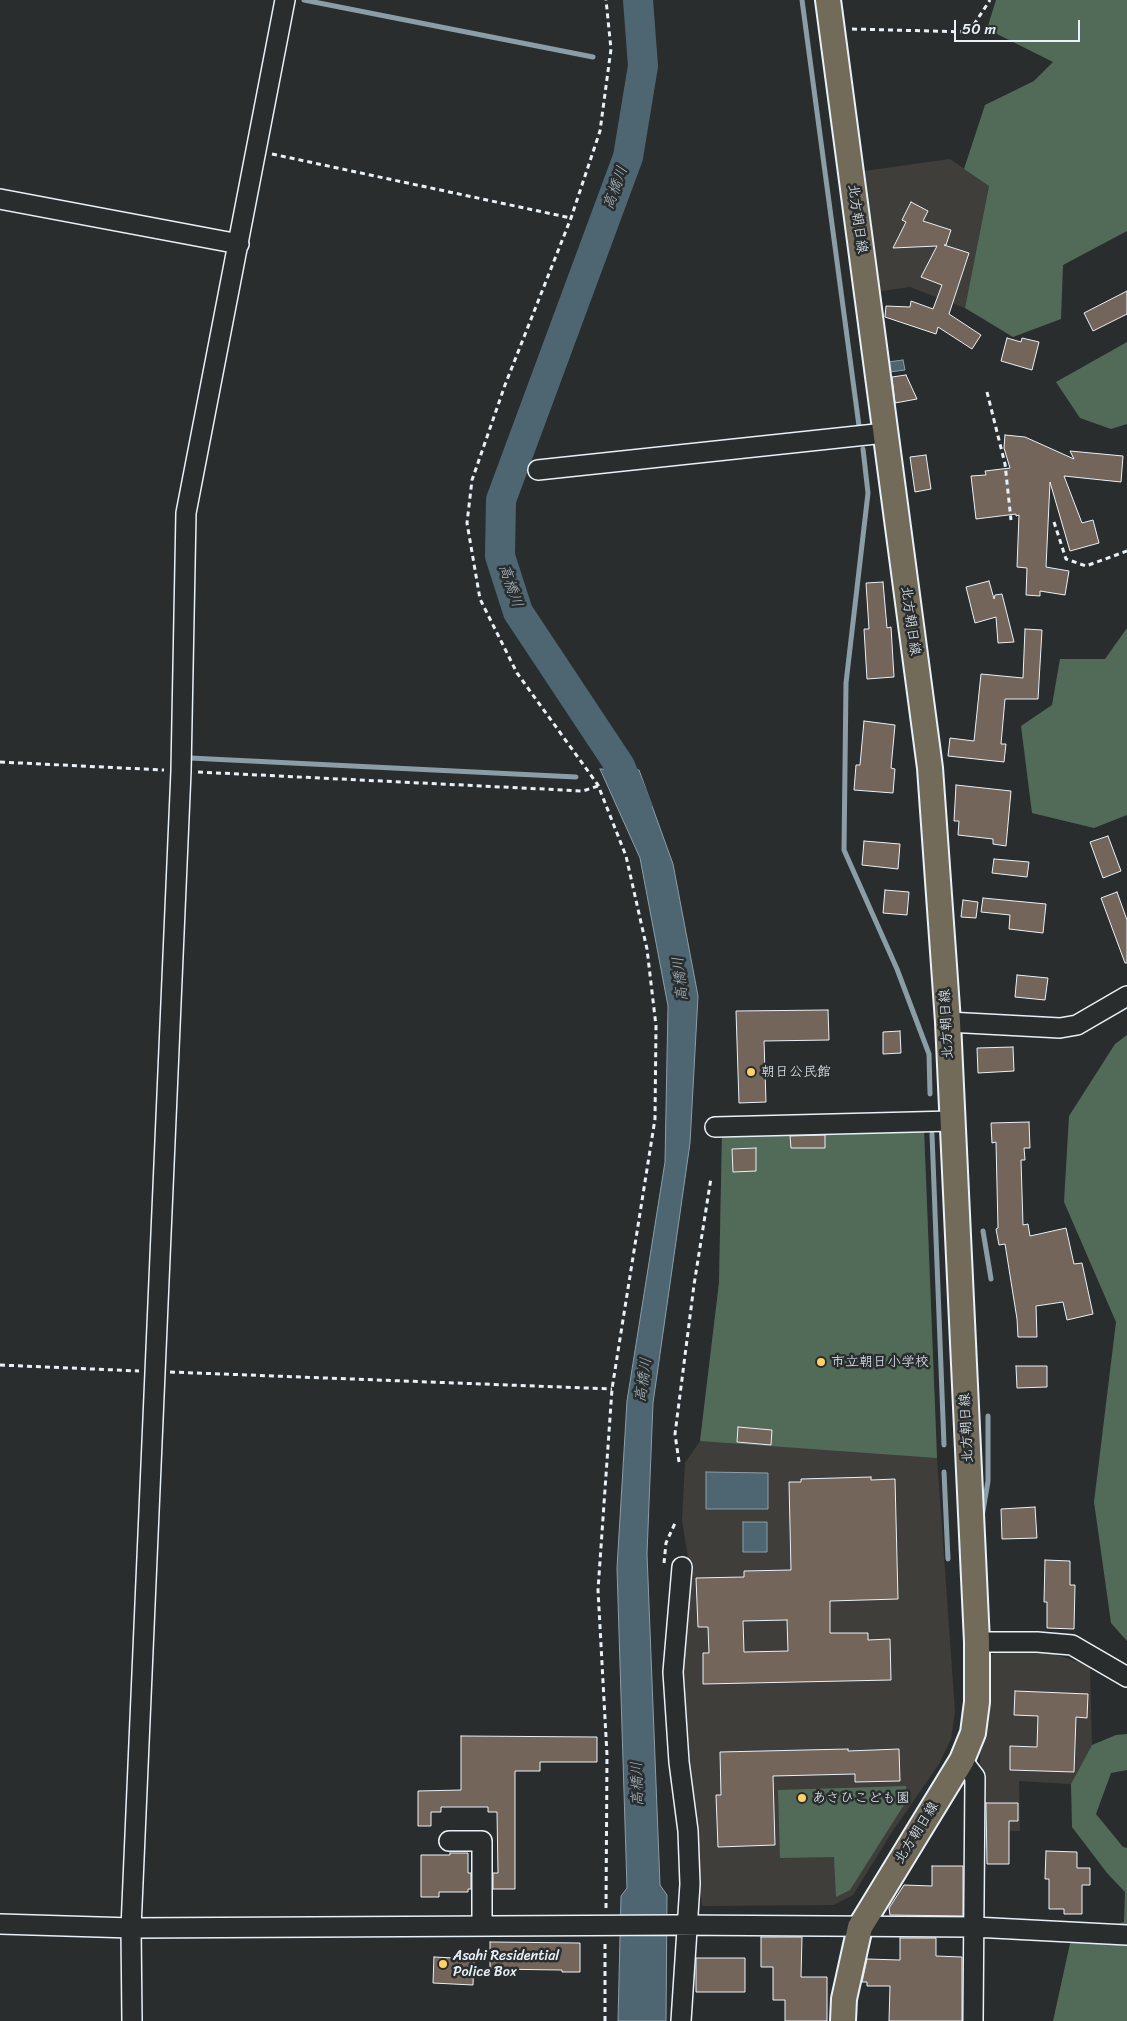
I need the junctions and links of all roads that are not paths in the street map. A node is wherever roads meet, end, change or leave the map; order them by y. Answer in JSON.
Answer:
{"nodes":[{"id":1,"x":285,"y":0,"type":"edge"},
{"id":2,"x":828,"y":0,"type":"edge"},
{"id":3,"x":0,"y":199,"type":"edge"},
{"id":4,"x":239,"y":244,"type":"junction"},
{"id":5,"x":885,"y":433,"type":"junction"},
{"id":6,"x":538,"y":470,"type":"dead end"},
{"id":7,"x":1127,"y":996,"type":"edge"},
{"id":8,"x":948,"y":1022,"type":"junction"},
{"id":9,"x":952,"y":1121,"type":"junction"},
{"id":10,"x":715,"y":1127,"type":"dead end"},
{"id":11,"x":682,"y":1567,"type":"dead end"},
{"id":12,"x":977,"y":1642,"type":"junction"},
{"id":13,"x":1127,"y":1677,"type":"edge"},
{"id":14,"x":962,"y":1760,"type":"junction"},
{"id":15,"x":449,"y":1840,"type":"dead end"},
{"id":16,"x":0,"y":1924,"type":"edge"},
{"id":17,"x":682,"y":1925,"type":"junction"},
{"id":18,"x":482,"y":1926,"type":"junction"},
{"id":19,"x":860,"y":1927,"type":"junction"},
{"id":20,"x":974,"y":1927,"type":"junction"},
{"id":21,"x":131,"y":1928,"type":"junction"},
{"id":22,"x":1127,"y":1935,"type":"edge"},
{"id":23,"x":132,"y":2021,"type":"edge"},
{"id":24,"x":681,"y":2021,"type":"edge"},
{"id":25,"x":843,"y":2021,"type":"edge"},
{"id":26,"x":973,"y":2021,"type":"edge"}],
"edges":[{"from":1,"to":4,"type":"street"},
{"from":2,"to":5,"type":"main road","name":"北方朝日線"},
{"from":3,"to":4,"type":"street"},
{"from":4,"to":21,"type":"street"},
{"from":5,"to":6,"type":"street"},
{"from":5,"to":8,"type":"main road","name":"北方朝日線"},
{"from":7,"to":8,"type":"street"},
{"from":8,"to":9,"type":"main road","name":"北方朝日線"},
{"from":9,"to":10,"type":"street"},
{"from":9,"to":12,"type":"main road","name":"北方朝日線"},
{"from":11,"to":17,"type":"street"},
{"from":12,"to":13,"type":"street"},
{"from":12,"to":14,"type":"main road","name":"北方朝日線"},
{"from":14,"to":19,"type":"main road","name":"北方朝日線"},
{"from":14,"to":20,"type":"street"},
{"from":15,"to":18,"type":"street"},
{"from":16,"to":21,"type":"street"},
{"from":17,"to":18,"type":"street"},
{"from":17,"to":19,"type":"street"},
{"from":17,"to":24,"type":"street"},
{"from":18,"to":21,"type":"street"},
{"from":19,"to":20,"type":"street"},
{"from":19,"to":25,"type":"main road","name":"北方朝日線"},
{"from":20,"to":22,"type":"street"},
{"from":20,"to":26,"type":"street"},
{"from":21,"to":23,"type":"street"}]}
